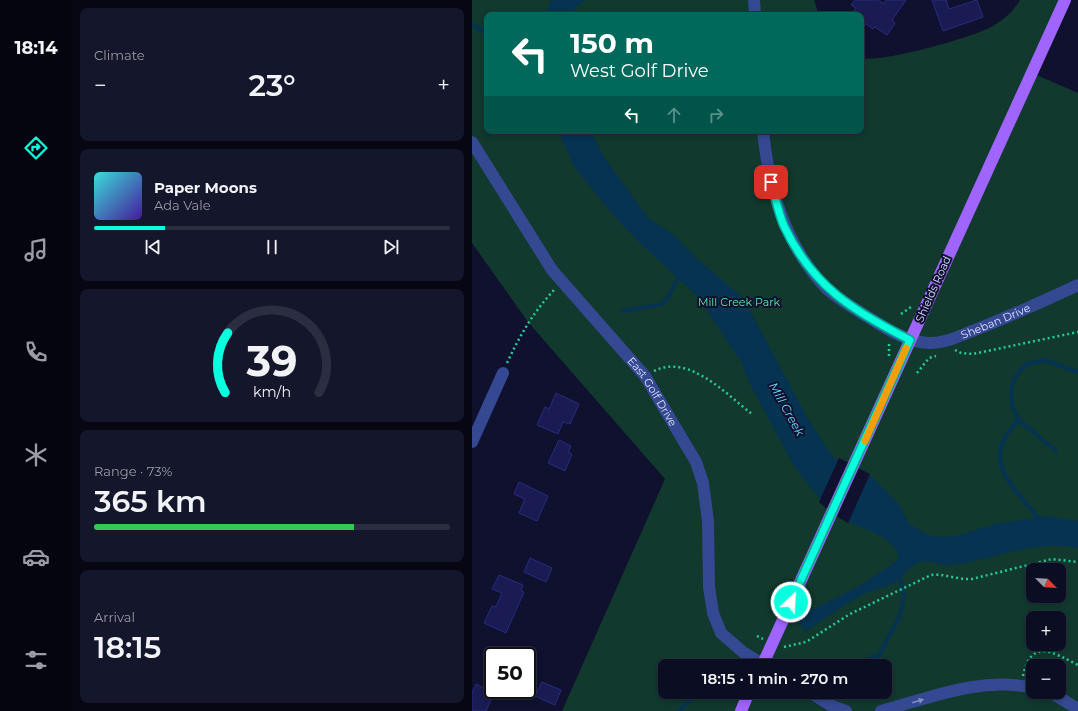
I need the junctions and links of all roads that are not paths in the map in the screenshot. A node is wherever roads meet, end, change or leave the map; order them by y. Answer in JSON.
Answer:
{"nodes":[{"id":1,"x":754,"y":0,"type":"edge"},
{"id":2,"x":1065,"y":0,"type":"edge"},
{"id":3,"x":754,"y":12,"type":"edge"},
{"id":4,"x":763,"y":134,"type":"edge"},
{"id":5,"x":472,"y":142,"type":"edge"},
{"id":6,"x":1078,"y":285,"type":"edge"},
{"id":7,"x":910,"y":340,"type":"junction"},
{"id":8,"x":503,"y":373,"type":"road end"},
{"id":9,"x":472,"y":442,"type":"edge"},
{"id":10,"x":755,"y":659,"type":"edge"},
{"id":11,"x":766,"y":659,"type":"edge"},
{"id":12,"x":1026,"y":686,"type":"edge"},
{"id":13,"x":746,"y":699,"type":"edge"},
{"id":14,"x":820,"y":699,"type":"edge"},
{"id":15,"x":1062,"y":699,"type":"edge"},
{"id":16,"x":1078,"y":709,"type":"edge"},
{"id":17,"x":740,"y":711,"type":"edge"},
{"id":18,"x":846,"y":711,"type":"edge"},
{"id":19,"x":881,"y":711,"type":"edge"}],
"edges":[{"from":1,"to":3,"type":"street"},
{"from":2,"to":7,"type":"main road","name":"Shields Road"},
{"from":4,"to":7,"type":"street"},
{"from":5,"to":10,"type":"street","name":"East Golf Drive"},
{"from":6,"to":7,"type":"street","name":"Sheban Drive"},
{"from":7,"to":11,"type":"main road","name":"Shields Road"},
{"from":8,"to":9,"type":"street"},
{"from":19,"to":12,"type":"street","one_way":true},
{"from":13,"to":17,"type":"main road"},
{"from":14,"to":18,"type":"street"},
{"from":15,"to":16,"type":"street"}]}
